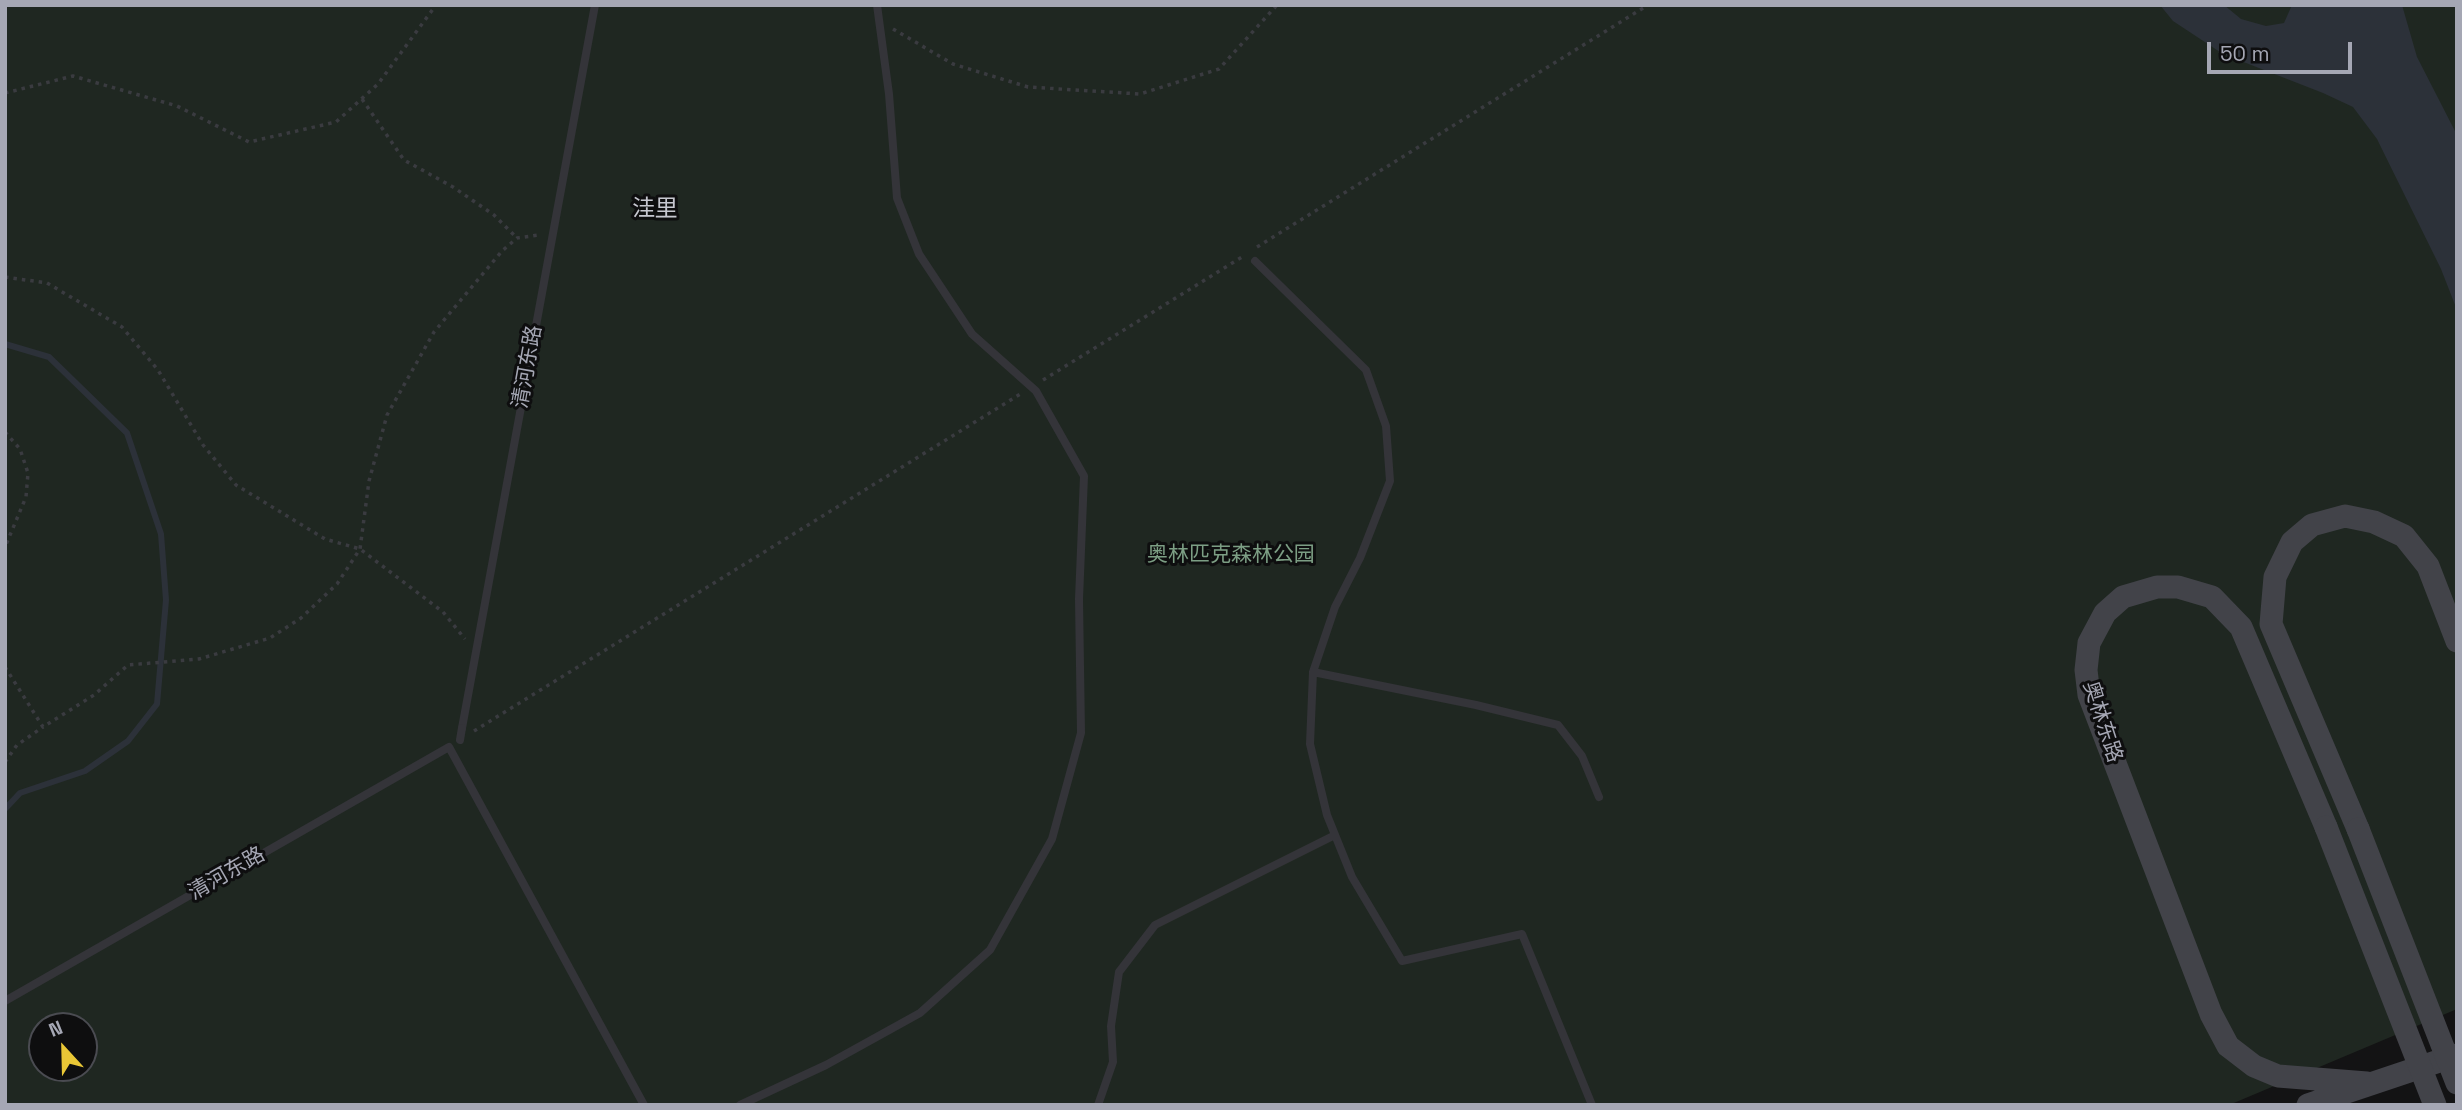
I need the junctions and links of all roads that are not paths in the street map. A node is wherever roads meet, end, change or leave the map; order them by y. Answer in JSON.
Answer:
{"nodes":[{"id":1,"x":595,"y":5,"type":"edge"},
{"id":2,"x":877,"y":5,"type":"edge"},
{"id":3,"x":1255,"y":261,"type":"dead end"},
{"id":4,"x":2457,"y":641,"type":"edge"},
{"id":5,"x":1313,"y":672,"type":"junction"},
{"id":6,"x":460,"y":740,"type":"dead end"},
{"id":7,"x":1599,"y":797,"type":"dead end"},
{"id":8,"x":1335,"y":835,"type":"junction"},
{"id":9,"x":5,"y":1001,"type":"edge"},
{"id":10,"x":2457,"y":1055,"type":"edge"},
{"id":11,"x":2367,"y":1083,"type":"junction"},
{"id":12,"x":2457,"y":1083,"type":"edge"},
{"id":13,"x":644,"y":1105,"type":"edge"},
{"id":14,"x":740,"y":1105,"type":"edge"},
{"id":15,"x":1098,"y":1105,"type":"edge"},
{"id":16,"x":1592,"y":1105,"type":"edge"},
{"id":17,"x":2308,"y":1105,"type":"edge"},
{"id":18,"x":2435,"y":1105,"type":"edge"}],
"edges":[{"from":1,"to":6,"type":"lane","name":"清河东路","bridge":true},
{"from":2,"to":14,"type":"lane"},
{"from":3,"to":5,"type":"lane"},
{"from":4,"to":12,"type":"main road","bridge":true},
{"from":5,"to":7,"type":"lane"},
{"from":5,"to":8,"type":"lane"},
{"from":8,"to":15,"type":"lane"},
{"from":8,"to":16,"type":"lane"},
{"from":9,"to":13,"type":"lane","name":"清河东路"},
{"from":10,"to":11,"type":"main road"},
{"from":11,"to":17,"type":"main road"},
{"from":11,"to":18,"type":"main road","name":"奥林东路","bridge":true}]}
